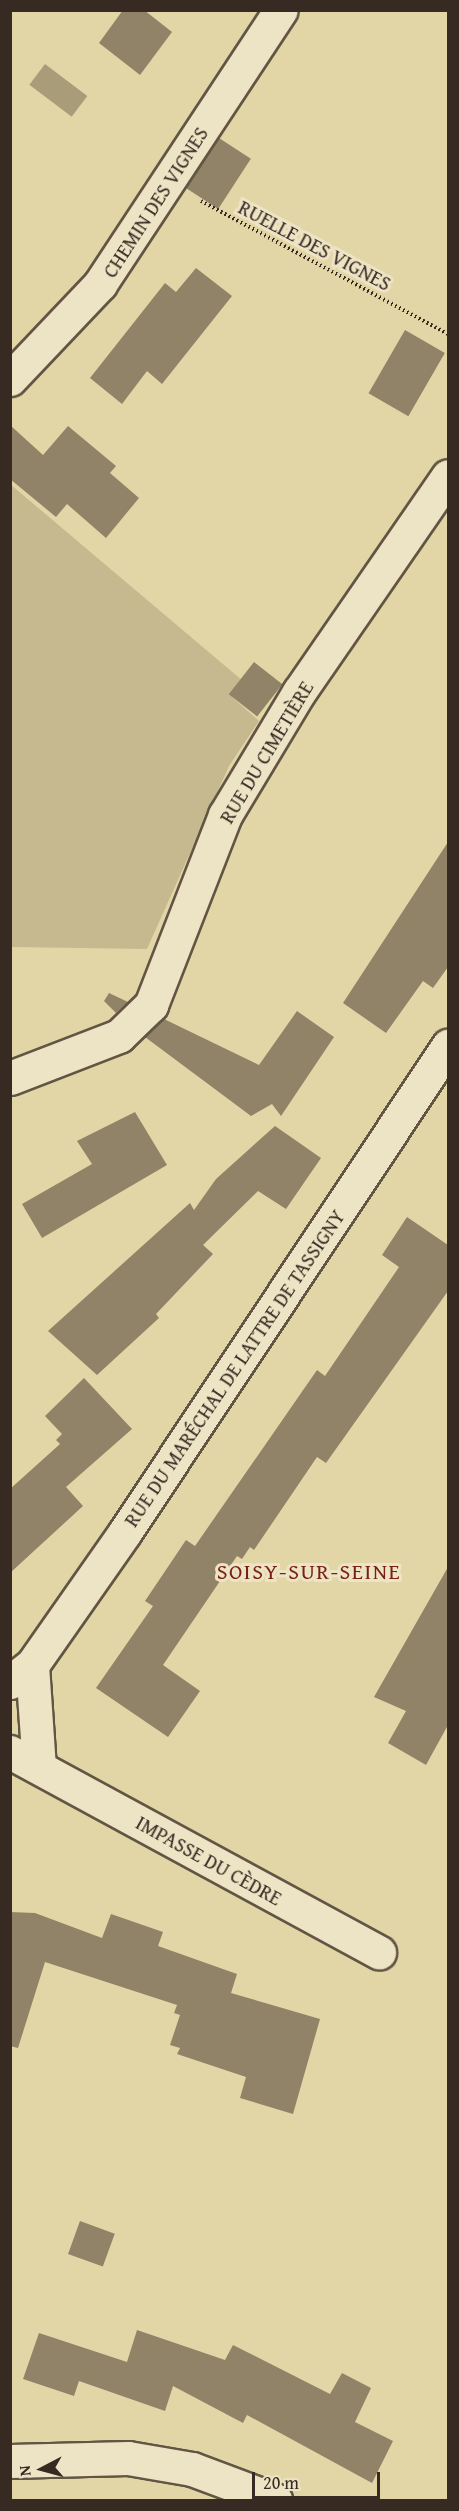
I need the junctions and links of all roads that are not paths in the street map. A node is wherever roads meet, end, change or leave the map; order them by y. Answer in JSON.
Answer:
{"nodes":[{"id":1,"x":281,"y":10,"type":"edge"},
{"id":2,"x":10,"y":379,"type":"edge"},
{"id":3,"x":448,"y":476,"type":"edge"},
{"id":4,"x":448,"y":1046,"type":"edge"},
{"id":5,"x":10,"y":1078,"type":"edge"},
{"id":6,"x":21,"y":1673,"type":"edge"},
{"id":7,"x":10,"y":1752,"type":"edge"},
{"id":8,"x":39,"y":1767,"type":"junction"},
{"id":9,"x":379,"y":1952,"type":"dead end"},
{"id":10,"x":10,"y":2461,"type":"edge"},
{"id":11,"x":275,"y":2500,"type":"edge"}],
"edges":[{"from":1,"to":2,"type":"street","name":"CHEMIN DES VIGNES"},
{"from":3,"to":5,"type":"street","name":"RUE DU CIMETIÈRE"},
{"from":4,"to":6,"type":"street","name":"RUE DU MARÉCHAL DE LATTRE DE TASSIGNY"},
{"from":6,"to":8,"type":"street"},
{"from":7,"to":8,"type":"street","name":"IMPASSE DU CÈDRE"},
{"from":8,"to":9,"type":"street","name":"IMPASSE DU CÈDRE"},
{"from":10,"to":11,"type":"street"}]}
